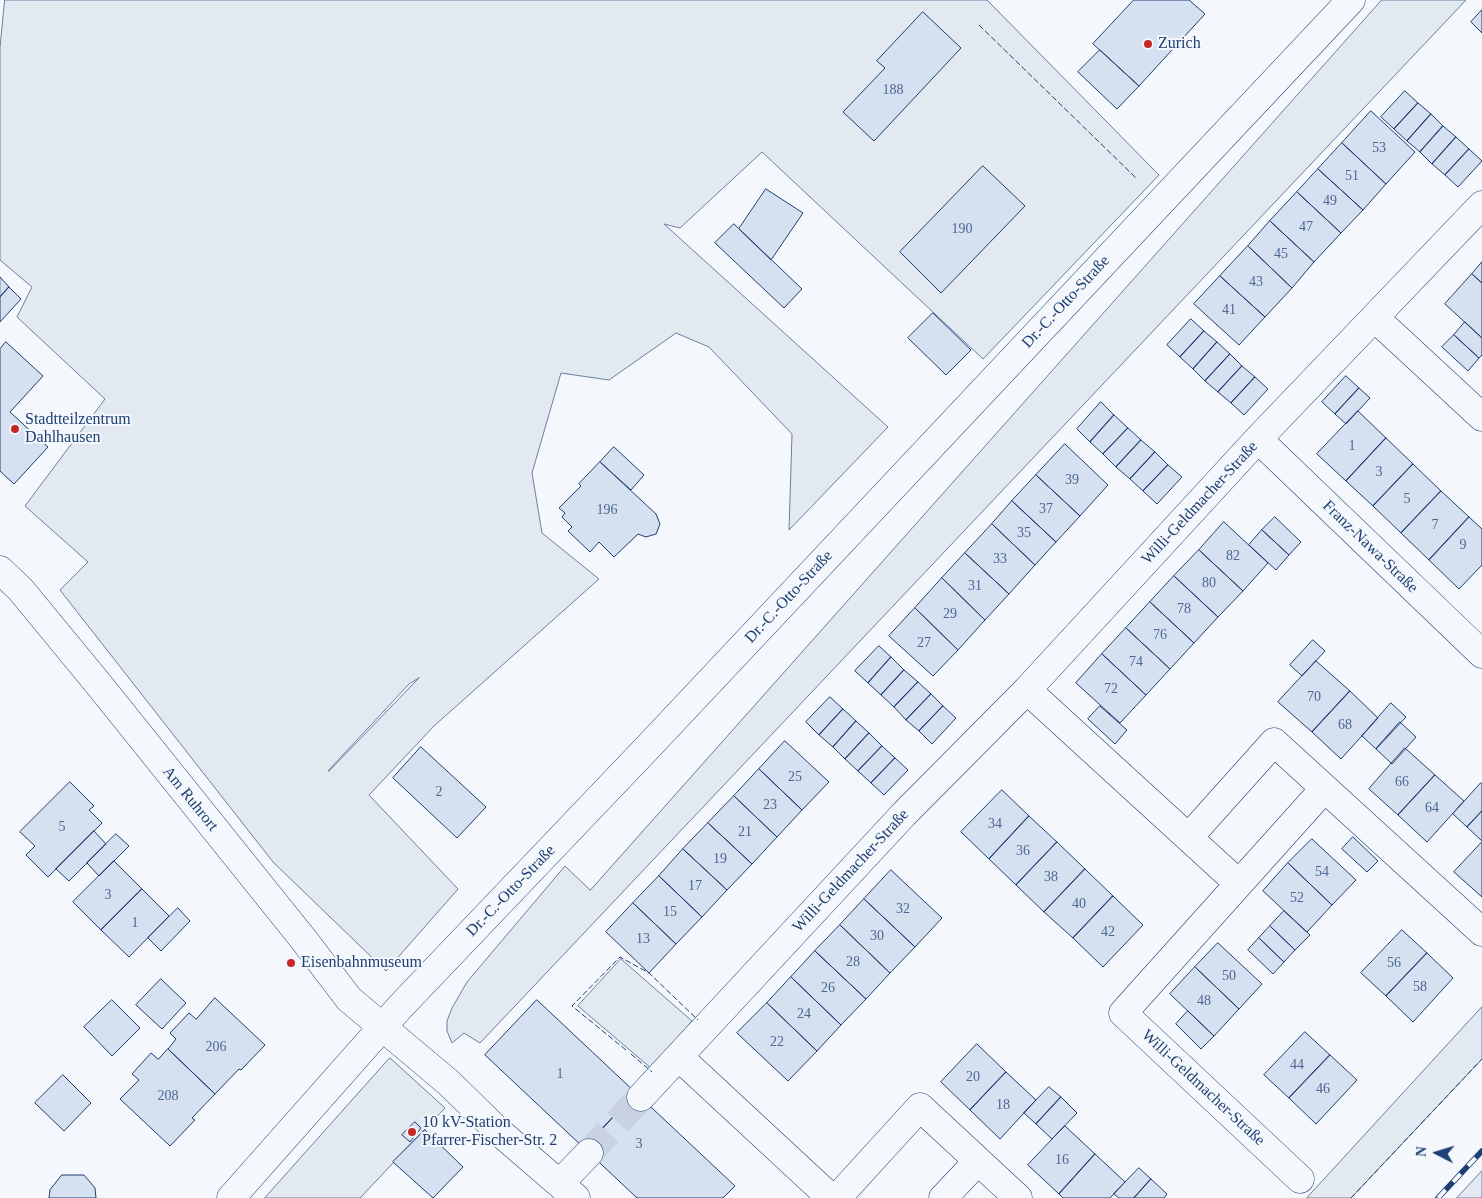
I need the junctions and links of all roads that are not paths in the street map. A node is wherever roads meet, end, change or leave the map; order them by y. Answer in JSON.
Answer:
{"nodes":[{"id":1,"x":1351,"y":0,"type":"edge"},
{"id":2,"x":1482,"y":205,"type":"edge"},
{"id":3,"x":1375,"y":318,"type":"junction"},
{"id":4,"x":1482,"y":417,"type":"edge"},
{"id":5,"x":1258,"y":439,"type":"junction"},
{"id":6,"x":0,"y":570,"type":"edge"},
{"id":7,"x":1478,"y":641,"type":"edge"},
{"id":8,"x":1028,"y":690,"type":"junction"},
{"id":9,"x":1324,"y":789,"type":"junction"},
{"id":10,"x":1189,"y":836,"type":"junction"},
{"id":11,"x":1238,"y":884,"type":"junction"},
{"id":12,"x":1482,"y":932,"type":"edge"},
{"id":13,"x":382,"y":1027,"type":"junction"},
{"id":14,"x":679,"y":1057,"type":"junction"},
{"id":15,"x":640,"y":1097,"type":"tunnel mouth"},
{"id":16,"x":589,"y":1152,"type":"tunnel mouth"},
{"id":17,"x":978,"y":1160,"type":"junction"},
{"id":18,"x":1300,"y":1179,"type":"dead end"},
{"id":19,"x":568,"y":1190,"type":"edge"},
{"id":20,"x":231,"y":1198,"type":"edge"},
{"id":21,"x":831,"y":1198,"type":"edge"},
{"id":22,"x":836,"y":1198,"type":"edge"},
{"id":23,"x":943,"y":1198,"type":"edge"},
{"id":24,"x":1018,"y":1198,"type":"edge"}],
"edges":[{"from":1,"to":13,"type":"street","name":"Dr.-C.-Otto-Straße"},
{"from":2,"to":3,"type":"street","name":"Willi-Geldmacher-Straße"},
{"from":3,"to":4,"type":"street"},
{"from":3,"to":5,"type":"street","name":"Willi-Geldmacher-Straße"},
{"from":5,"to":7,"type":"street","name":"Franz-Nawa-Straße"},
{"from":5,"to":8,"type":"street","name":"Willi-Geldmacher-Straße"},
{"from":6,"to":13,"type":"street","name":"Am Ruhrort"},
{"from":8,"to":10,"type":"street"},
{"from":8,"to":14,"type":"street","name":"Willi-Geldmacher-Straße"},
{"from":9,"to":10,"type":"street"},
{"from":9,"to":11,"type":"street","name":"Willi-Geldmacher-Straße"},
{"from":9,"to":12,"type":"street"},
{"from":10,"to":11,"type":"street"},
{"from":11,"to":18,"type":"street","name":"Willi-Geldmacher-Straße"},
{"from":13,"to":19,"type":"street","name":"Am Ruhrort"},
{"from":13,"to":20,"type":"street","name":"Dr.-C.-Otto-Straße"},
{"from":14,"to":15,"type":"street","name":"Willi-Geldmacher-Straße"},
{"from":14,"to":21,"type":"street"},
{"from":16,"to":19,"type":"street"},
{"from":17,"to":22,"type":"street"},
{"from":17,"to":23,"type":"street"},
{"from":17,"to":24,"type":"street"}]}
